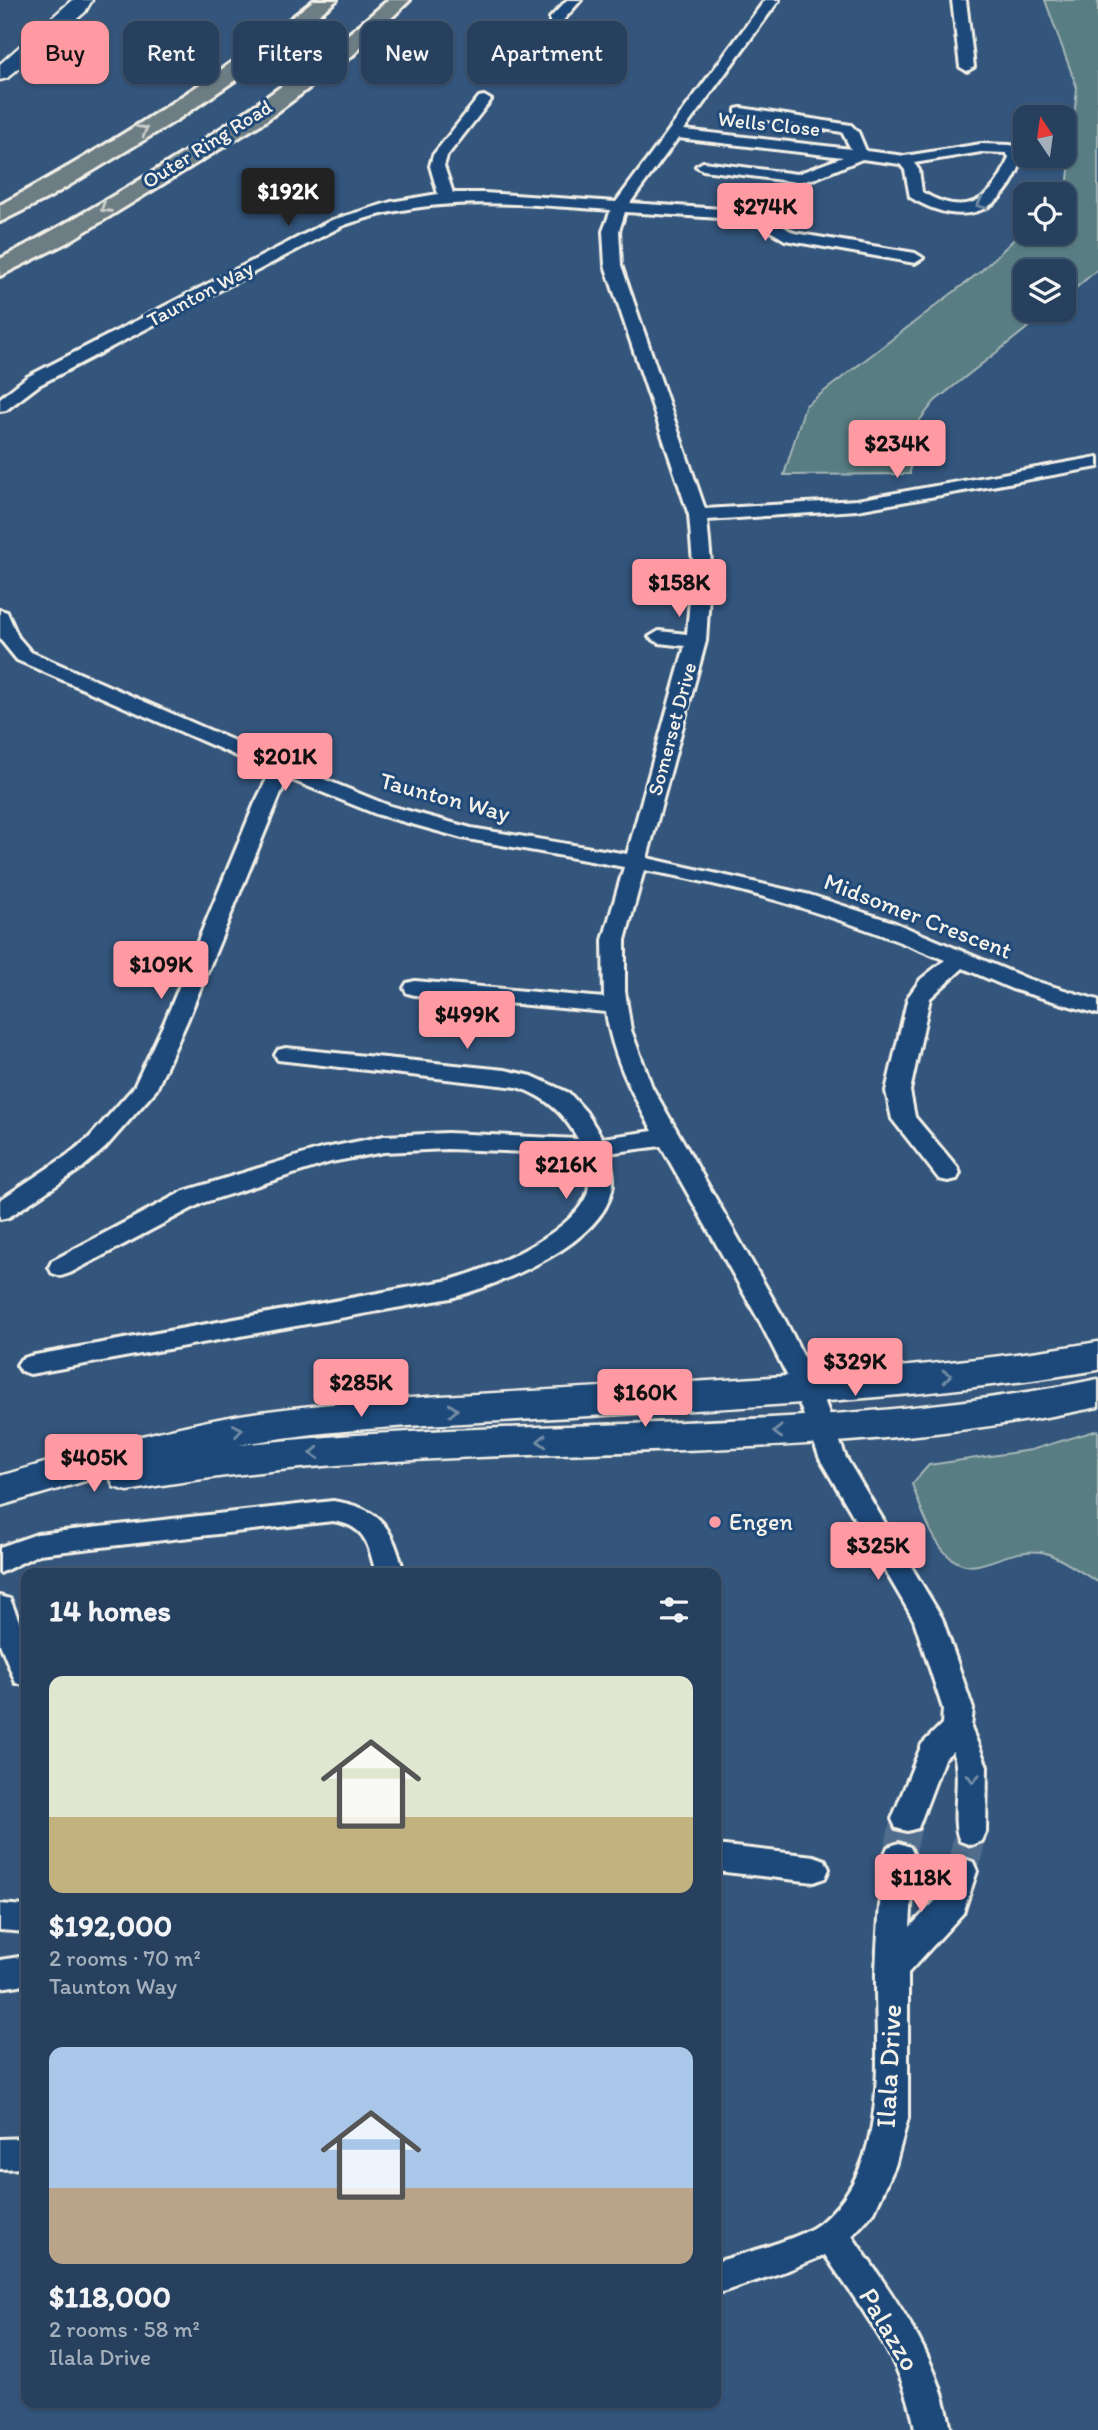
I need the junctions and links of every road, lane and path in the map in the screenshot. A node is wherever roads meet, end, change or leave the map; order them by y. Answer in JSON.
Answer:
{"nodes":[{"id":1,"x":82,"y":0,"type":"edge"},
{"id":2,"x":327,"y":0,"type":"edge"},
{"id":3,"x":574,"y":0,"type":"edge"},
{"id":4,"x":772,"y":0,"type":"edge"},
{"id":5,"x":959,"y":0,"type":"edge"},
{"id":6,"x":411,"y":4,"type":"edge"},
{"id":7,"x":555,"y":21,"type":"dead end"},
{"id":8,"x":967,"y":67,"type":"dead end"},
{"id":9,"x":0,"y":74,"type":"edge"},
{"id":10,"x":484,"y":100,"type":"dead end"},
{"id":11,"x":741,"y":113,"type":"dead end"},
{"id":12,"x":673,"y":133,"type":"junction"},
{"id":13,"x":860,"y":155,"type":"junction"},
{"id":14,"x":905,"y":160,"type":"junction"},
{"id":15,"x":703,"y":166,"type":"dead end"},
{"id":16,"x":446,"y":196,"type":"junction"},
{"id":17,"x":619,"y":208,"type":"junction"},
{"id":18,"x":0,"y":215,"type":"edge"},
{"id":19,"x":915,"y":258,"type":"dead end"},
{"id":20,"x":0,"y":269,"type":"edge"},
{"id":21,"x":0,"y":406,"type":"edge"},
{"id":22,"x":1098,"y":462,"type":"edge"},
{"id":23,"x":698,"y":515,"type":"junction"},
{"id":24,"x":0,"y":616,"type":"edge"},
{"id":25,"x":659,"y":637,"type":"dead end"},
{"id":26,"x":696,"y":640,"type":"junction"},
{"id":27,"x":24,"y":656,"type":"junction"},
{"id":28,"x":0,"y":660,"type":"edge"},
{"id":29,"x":282,"y":769,"type":"junction"},
{"id":30,"x":635,"y":861,"type":"junction"},
{"id":31,"x":959,"y":960,"type":"junction"},
{"id":32,"x":415,"y":988,"type":"dead end"},
{"id":33,"x":616,"y":1006,"type":"junction"},
{"id":34,"x":1098,"y":1007,"type":"edge"},
{"id":35,"x":286,"y":1055,"type":"dead end"},
{"id":36,"x":667,"y":1137,"type":"junction"},
{"id":37,"x":608,"y":1146,"type":"junction"},
{"id":38,"x":948,"y":1173,"type":"dead end"},
{"id":39,"x":0,"y":1211,"type":"edge"},
{"id":40,"x":61,"y":1267,"type":"dead end"},
{"id":41,"x":1098,"y":1356,"type":"edge"},
{"id":42,"x":30,"y":1365,"type":"dead end"},
{"id":43,"x":807,"y":1389,"type":"junction"},
{"id":44,"x":1098,"y":1393,"type":"edge"},
{"id":45,"x":824,"y":1431,"type":"junction"},
{"id":46,"x":0,"y":1491,"type":"edge"},
{"id":47,"x":0,"y":1502,"type":"edge"},
{"id":48,"x":0,"y":1562,"type":"edge"},
{"id":49,"x":388,"y":1568,"type":"edge"},
{"id":50,"x":0,"y":1607,"type":"edge"},
{"id":51,"x":21,"y":1662,"type":"edge"},
{"id":52,"x":956,"y":1729,"type":"junction"},
{"id":53,"x":906,"y":1819,"type":"tunnel mouth"},
{"id":54,"x":971,"y":1832,"type":"tunnel mouth"},
{"id":55,"x":898,"y":1856,"type":"tunnel mouth"},
{"id":56,"x":721,"y":1859,"type":"edge"},
{"id":57,"x":814,"y":1869,"type":"dead end"},
{"id":58,"x":962,"y":1871,"type":"tunnel mouth"},
{"id":59,"x":0,"y":1917,"type":"edge"},
{"id":60,"x":21,"y":1919,"type":"edge"},
{"id":61,"x":892,"y":1968,"type":"junction"},
{"id":62,"x":21,"y":1971,"type":"edge"},
{"id":63,"x":0,"y":1974,"type":"edge"},
{"id":64,"x":21,"y":2153,"type":"edge"},
{"id":65,"x":0,"y":2154,"type":"edge"},
{"id":66,"x":831,"y":2235,"type":"junction"},
{"id":67,"x":721,"y":2276,"type":"edge"},
{"id":68,"x":933,"y":2430,"type":"edge"}],
"edges":[{"from":1,"to":9,"type":"main road"},
{"from":18,"to":2,"type":"highway","name":"Outer Ring Road","one_way":true},
{"from":3,"to":7,"type":"street"},
{"from":4,"to":12,"type":"street","name":"Somerset Drive"},
{"from":5,"to":8,"type":"street"},
{"from":6,"to":20,"type":"highway","name":"Outer Ring Road","one_way":true},
{"from":10,"to":16,"type":"street"},
{"from":11,"to":13,"type":"street"},
{"from":12,"to":13,"type":"street","name":"Wells Close"},
{"from":12,"to":17,"type":"street","name":"Somerset Drive"},
{"from":13,"to":14,"type":"street","name":"Wells Close"},
{"from":13,"to":15,"type":"street"},
{"from":14,"to":14,"type":"street","name":"Wells Close","one_way":true},
{"from":16,"to":17,"type":"street","name":"Taunton Way"},
{"from":16,"to":21,"type":"street","name":"Taunton Way"},
{"from":17,"to":19,"type":"street","name":"Taunton Way"},
{"from":17,"to":23,"type":"street","name":"Somerset Drive"},
{"from":22,"to":23,"type":"street"},
{"from":23,"to":26,"type":"street","name":"Somerset Drive"},
{"from":24,"to":27,"type":"street"},
{"from":25,"to":26,"type":"street"},
{"from":26,"to":30,"type":"street","name":"Somerset Drive"},
{"from":27,"to":28,"type":"street"},
{"from":27,"to":29,"type":"street","name":"Taunton Way"},
{"from":29,"to":30,"type":"street","name":"Taunton Way"},
{"from":29,"to":39,"type":"street"},
{"from":30,"to":31,"type":"street","name":"Midsomer Crescent"},
{"from":30,"to":33,"type":"street","name":"Somerset Drive"},
{"from":31,"to":34,"type":"street","name":"Midsomer Crescent"},
{"from":31,"to":38,"type":"street"},
{"from":32,"to":33,"type":"street"},
{"from":33,"to":36,"type":"street","name":"Somerset Drive"},
{"from":35,"to":37,"type":"street"},
{"from":36,"to":37,"type":"street"},
{"from":36,"to":43,"type":"street","name":"Somerset Drive"},
{"from":37,"to":40,"type":"street"},
{"from":37,"to":42,"type":"street"},
{"from":43,"to":41,"type":"main road","one_way":true},
{"from":43,"to":45,"type":"street"},
{"from":46,"to":43,"type":"main road","one_way":true},
{"from":44,"to":45,"type":"main road"},
{"from":45,"to":47,"type":"main road","one_way":true},
{"from":45,"to":52,"type":"street"},
{"from":48,"to":49,"type":"street"},
{"from":50,"to":51,"type":"street"},
{"from":52,"to":53,"type":"street"},
{"from":52,"to":54,"type":"street","one_way":true},
{"from":55,"to":61,"type":"street","name":"Ilala Drive"},
{"from":56,"to":57,"type":"street"},
{"from":58,"to":61,"type":"street","name":"Ilala Drive"},
{"from":59,"to":60,"type":"street"},
{"from":61,"to":66,"type":"street","name":"Ilala Drive"},
{"from":62,"to":63,"type":"street"},
{"from":64,"to":65,"type":"street"},
{"from":66,"to":67,"type":"street","name":"Ilala Drive"},
{"from":66,"to":68,"type":"street","name":"Palazzo"}]}
